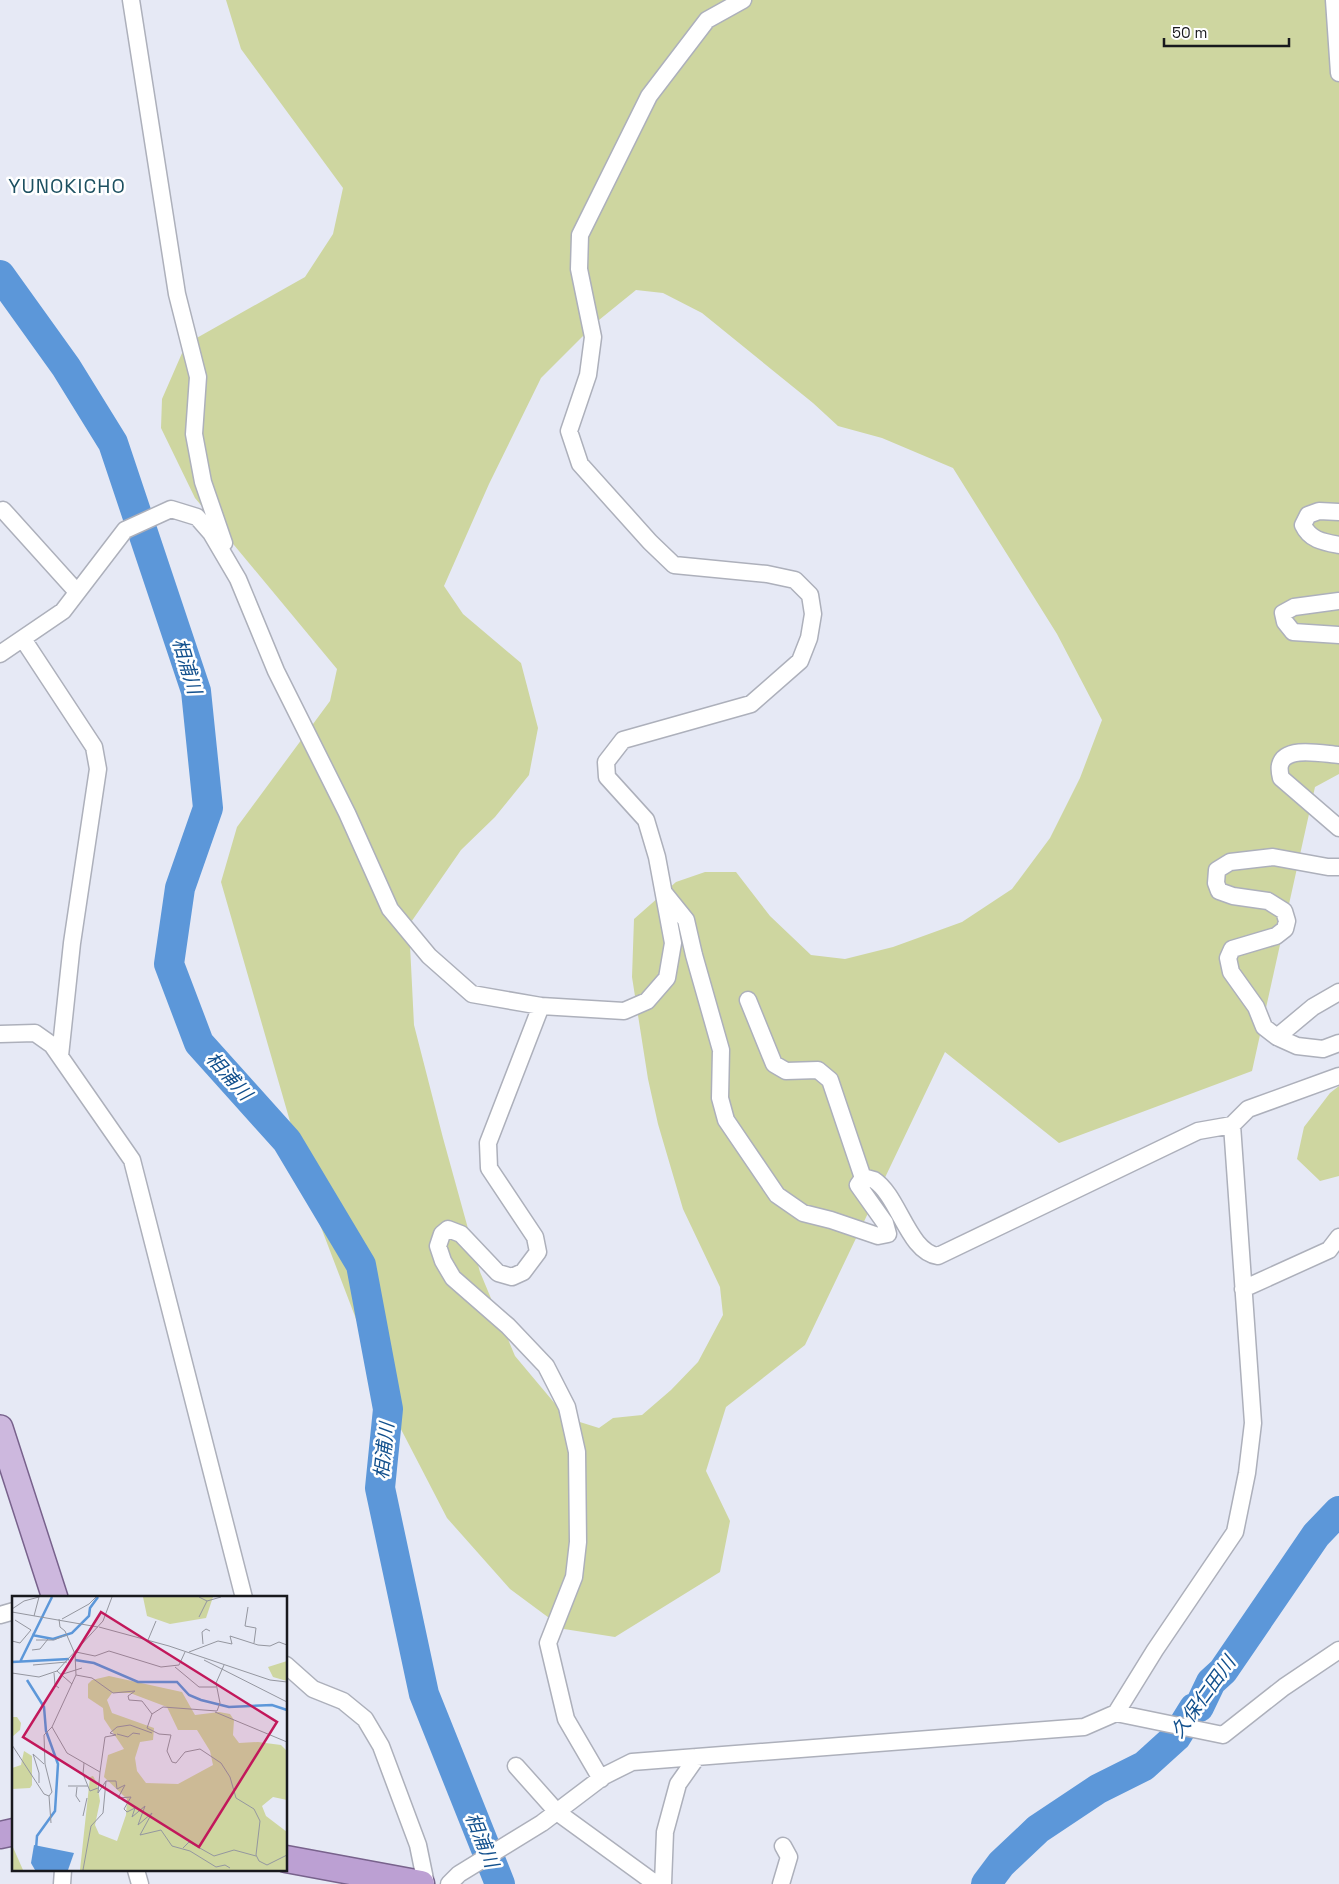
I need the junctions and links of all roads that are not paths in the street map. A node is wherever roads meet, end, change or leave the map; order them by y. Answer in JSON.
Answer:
{"nodes":[{"id":1,"x":131,"y":0,"type":"edge"},
{"id":2,"x":743,"y":0,"type":"edge"},
{"id":3,"x":1334,"y":0,"type":"edge"},
{"id":4,"x":1339,"y":73,"type":"edge"},
{"id":5,"x":3,"y":510,"type":"dead end"},
{"id":6,"x":1339,"y":512,"type":"edge"},
{"id":7,"x":1339,"y":545,"type":"edge"},
{"id":8,"x":226,"y":558,"type":"junction"},
{"id":9,"x":77,"y":592,"type":"junction"},
{"id":10,"x":1339,"y":601,"type":"edge"},
{"id":11,"x":1339,"y":635,"type":"edge"},
{"id":12,"x":23,"y":639,"type":"junction"},
{"id":13,"x":0,"y":654,"type":"edge"},
{"id":14,"x":1339,"y":755,"type":"edge"},
{"id":15,"x":1339,"y":828,"type":"edge"},
{"id":16,"x":1339,"y":867,"type":"edge"},
{"id":17,"x":664,"y":892,"type":"junction"},
{"id":18,"x":1339,"y":992,"type":"edge"},
{"id":19,"x":748,"y":1000,"type":"dead end"},
{"id":20,"x":541,"y":1006,"type":"junction"},
{"id":21,"x":0,"y":1034,"type":"edge"},
{"id":22,"x":1277,"y":1037,"type":"junction"},
{"id":23,"x":1339,"y":1044,"type":"edge"},
{"id":24,"x":60,"y":1056,"type":"junction"},
{"id":25,"x":1339,"y":1076,"type":"edge"},
{"id":26,"x":1232,"y":1125,"type":"junction"},
{"id":27,"x":863,"y":1178,"type":"junction"},
{"id":28,"x":1339,"y":1237,"type":"edge"},
{"id":29,"x":1243,"y":1289,"type":"junction"},
{"id":30,"x":0,"y":1428,"type":"edge"},
{"id":31,"x":54,"y":1596,"type":"edge"},
{"id":32,"x":243,"y":1596,"type":"edge"},
{"id":33,"x":1339,"y":1650,"type":"edge"},
{"id":34,"x":288,"y":1667,"type":"edge"},
{"id":35,"x":1116,"y":1713,"type":"junction"},
{"id":36,"x":697,"y":1757,"type":"junction"},
{"id":37,"x":516,"y":1766,"type":"dead end"},
{"id":38,"x":601,"y":1778,"type":"junction"},
{"id":39,"x":557,"y":1812,"type":"junction"},
{"id":40,"x":783,"y":1846,"type":"dead end"},
{"id":41,"x":288,"y":1859,"type":"edge"},
{"id":42,"x":454,"y":1879,"type":"edge"},
{"id":43,"x":421,"y":1884,"type":"edge"},
{"id":44,"x":426,"y":1884,"type":"edge"},
{"id":45,"x":656,"y":1884,"type":"edge"},
{"id":46,"x":663,"y":1884,"type":"edge"},
{"id":47,"x":781,"y":1884,"type":"edge"}],
"edges":[{"from":1,"to":8,"type":"street"},
{"from":2,"to":17,"type":"street"},
{"from":3,"to":4,"type":"street"},
{"from":5,"to":9,"type":"street"},
{"from":6,"to":7,"type":"street"},
{"from":8,"to":9,"type":"street"},
{"from":8,"to":20,"type":"street"},
{"from":9,"to":12,"type":"street"},
{"from":10,"to":11,"type":"street"},
{"from":12,"to":13,"type":"street"},
{"from":12,"to":24,"type":"street"},
{"from":14,"to":15,"type":"street"},
{"from":16,"to":22,"type":"street"},
{"from":17,"to":20,"type":"street"},
{"from":17,"to":27,"type":"street"},
{"from":18,"to":22,"type":"street"},
{"from":19,"to":27,"type":"street"},
{"from":20,"to":38,"type":"street"},
{"from":21,"to":24,"type":"street"},
{"from":22,"to":23,"type":"street"},
{"from":24,"to":32,"type":"street"},
{"from":25,"to":26,"type":"street"},
{"from":26,"to":27,"type":"street"},
{"from":26,"to":29,"type":"street"},
{"from":28,"to":29,"type":"street"},
{"from":29,"to":35,"type":"street"},
{"from":30,"to":31,"type":"main road"},
{"from":33,"to":35,"type":"street"},
{"from":34,"to":44,"type":"street"},
{"from":35,"to":36,"type":"street"},
{"from":36,"to":38,"type":"street"},
{"from":36,"to":46,"type":"street"},
{"from":37,"to":39,"type":"street"},
{"from":38,"to":39,"type":"street"},
{"from":39,"to":42,"type":"street"},
{"from":39,"to":45,"type":"street"},
{"from":40,"to":47,"type":"street"},
{"from":41,"to":43,"type":"highway"}]}
